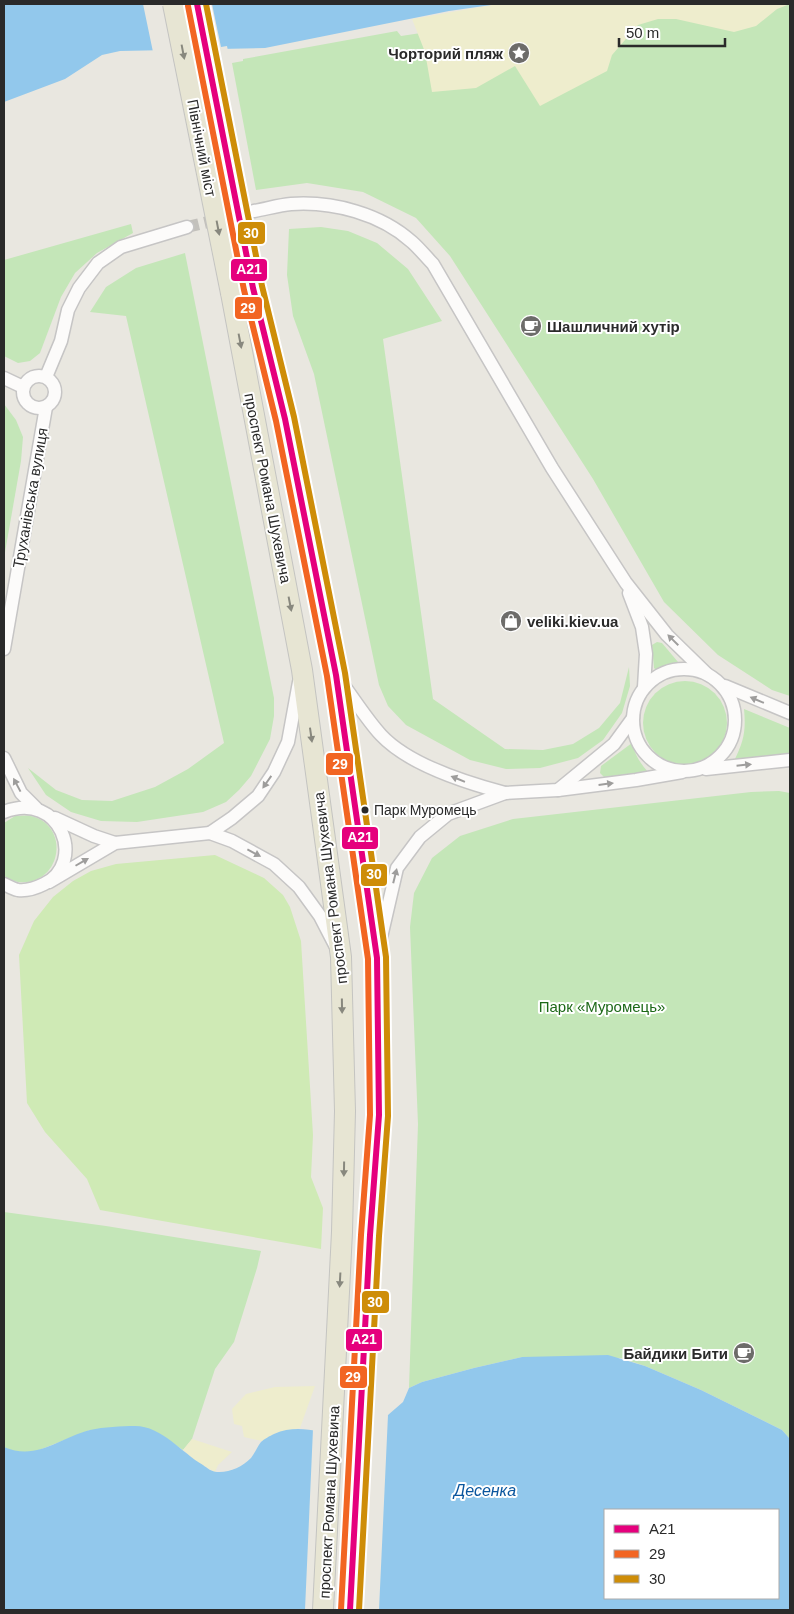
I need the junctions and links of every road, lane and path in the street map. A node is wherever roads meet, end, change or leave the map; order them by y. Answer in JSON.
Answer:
{"nodes":[{"id":1,"x":173,"y":4,"type":"edge"},
{"id":2,"x":197,"y":4,"type":"edge"},
{"id":3,"x":254,"y":211,"type":"tunnel mouth"},
{"id":4,"x":188,"y":228,"type":"tunnel mouth"},
{"id":5,"x":253,"y":288,"type":"joint"},
{"id":6,"x":231,"y":293,"type":"joint"},
{"id":7,"x":46,"y":377,"type":"junction"},
{"id":8,"x":4,"y":378,"type":"edge"},
{"id":9,"x":23,"y":387,"type":"junction"},
{"id":10,"x":46,"y":407,"type":"junction"},
{"id":11,"x":626,"y":583,"type":"junction"},
{"id":12,"x":4,"y":648,"type":"edge"},
{"id":13,"x":302,"y":670,"type":"junction"},
{"id":14,"x":708,"y":674,"type":"junction"},
{"id":15,"x":336,"y":675,"type":"junction"},
{"id":16,"x":725,"y":686,"type":"junction"},
{"id":17,"x":644,"y":687,"type":"junction"},
{"id":18,"x":790,"y":713,"type":"edge"},
{"id":19,"x":633,"y":718,"type":"junction"},
{"id":20,"x":4,"y":758,"type":"edge"},
{"id":21,"x":790,"y":760,"type":"edge"},
{"id":22,"x":699,"y":770,"type":"junction"},
{"id":23,"x":682,"y":772,"type":"junction"},
{"id":24,"x":558,"y":790,"type":"junction"},
{"id":25,"x":505,"y":793,"type":"junction"},
{"id":26,"x":42,"y":811,"type":"junction"},
{"id":27,"x":4,"y":812,"type":"edge"},
{"id":28,"x":210,"y":833,"type":"junction"},
{"id":29,"x":115,"y":843,"type":"junction"},
{"id":30,"x":49,"y":882,"type":"junction"},
{"id":31,"x":4,"y":884,"type":"edge"},
{"id":32,"x":341,"y":957,"type":"junction"},
{"id":33,"x":376,"y":958,"type":"junction"},
{"id":34,"x":324,"y":1610,"type":"edge"},
{"id":35,"x":350,"y":1610,"type":"edge"}],
"edges":[{"from":1,"to":6,"type":"main road","name":"Північний міст","one_way":true,"bridge":true},
{"from":2,"to":5,"type":"main road","name":"Північний міст","bridge":true},
{"from":3,"to":11,"type":"street"},
{"from":4,"to":7,"type":"street"},
{"from":5,"to":15,"type":"main road","name":"проспект Романа Шухевича"},
{"from":6,"to":13,"type":"main road","name":"проспект Романа Шухевича","one_way":true},
{"from":7,"to":9,"type":"street"},
{"from":7,"to":10,"type":"street"},
{"from":8,"to":9,"type":"street"},
{"from":9,"to":10,"type":"street"},
{"from":10,"to":12,"type":"street","name":"Труханівська вулиця"},
{"from":14,"to":11,"type":"street","one_way":true},
{"from":11,"to":17,"type":"street"},
{"from":13,"to":28,"type":"street","one_way":true},
{"from":13,"to":32,"type":"main road","name":"проспект Романа Шухевича","one_way":true},
{"from":14,"to":16,"type":"street"},
{"from":14,"to":17,"type":"street"},
{"from":25,"to":15,"type":"street","one_way":true},
{"from":15,"to":33,"type":"main road","name":"проспект Романа Шухевича"},
{"from":18,"to":16,"type":"street","one_way":true},
{"from":16,"to":22,"type":"street"},
{"from":17,"to":19,"type":"street"},
{"from":19,"to":23,"type":"street"},
{"from":19,"to":24,"type":"street"},
{"from":26,"to":20,"type":"street","one_way":true},
{"from":22,"to":21,"type":"street","one_way":true},
{"from":22,"to":23,"type":"street"},
{"from":24,"to":23,"type":"street","one_way":true},
{"from":24,"to":25,"type":"street"},
{"from":33,"to":25,"type":"street","one_way":true},
{"from":26,"to":27,"type":"street"},
{"from":26,"to":29,"type":"street"},
{"from":26,"to":30,"type":"street"},
{"from":28,"to":29,"type":"street"},
{"from":28,"to":32,"type":"street","one_way":true},
{"from":30,"to":29,"type":"street","one_way":true},
{"from":30,"to":31,"type":"street"},
{"from":32,"to":34,"type":"main road","name":"проспект Романа Шухевича","one_way":true},
{"from":33,"to":35,"type":"main road","name":"проспект Романа Шухевича"}]}
